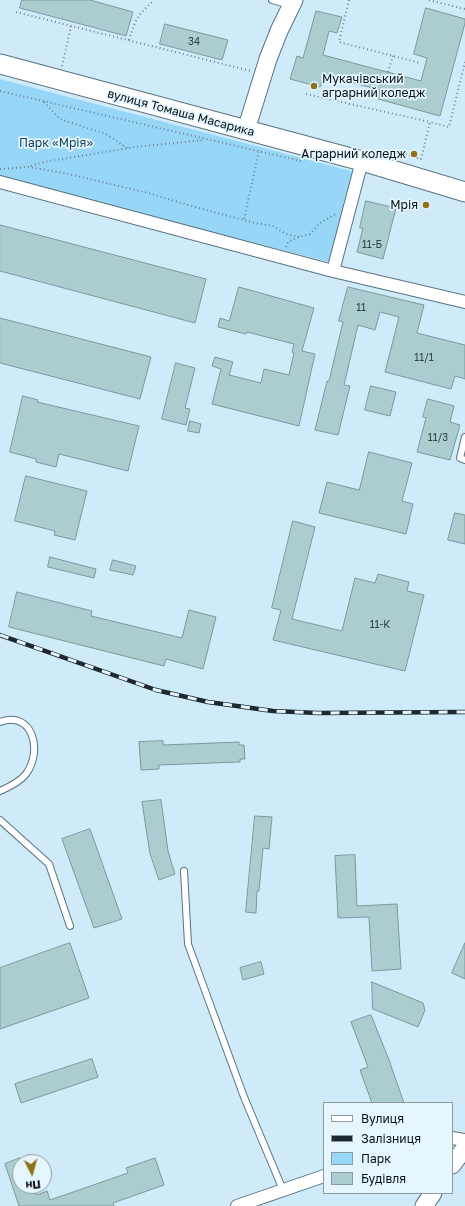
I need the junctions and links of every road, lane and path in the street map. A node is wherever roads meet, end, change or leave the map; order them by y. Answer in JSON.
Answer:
{"nodes":[{"id":1,"x":154,"y":0,"type":"edge"},
{"id":2,"x":272,"y":0,"type":"edge"},
{"id":3,"x":350,"y":0,"type":"edge"},
{"id":4,"x":429,"y":0,"type":"edge"},
{"id":5,"x":293,"y":3,"type":"edge"},
{"id":6,"x":465,"y":9,"type":"edge"},
{"id":7,"x":16,"y":12,"type":"dead end"},
{"id":8,"x":71,"y":26,"type":"junction"},
{"id":9,"x":129,"y":40,"type":"junction"},
{"id":10,"x":393,"y":56,"type":"junction"},
{"id":11,"x":465,"y":62,"type":"edge"},
{"id":12,"x":420,"y":63,"type":"dead end"},
{"id":13,"x":0,"y":64,"type":"edge"},
{"id":14,"x":61,"y":67,"type":"dead end"},
{"id":15,"x":388,"y":72,"type":"dead end"},
{"id":16,"x":263,"y":74,"type":"junction"},
{"id":17,"x":0,"y":91,"type":"edge"},
{"id":18,"x":306,"y":94,"type":"dead end"},
{"id":19,"x":44,"y":101,"type":"junction"},
{"id":20,"x":430,"y":122,"type":"junction"},
{"id":21,"x":246,"y":130,"type":"junction"},
{"id":22,"x":208,"y":139,"type":"junction"},
{"id":23,"x":126,"y":148,"type":"junction"},
{"id":24,"x":259,"y":151,"type":"junction"},
{"id":25,"x":398,"y":160,"type":"dead end"},
{"id":26,"x":362,"y":161,"type":"junction"},
{"id":27,"x":305,"y":162,"type":"dead end"},
{"id":28,"x":29,"y":166,"type":"junction"},
{"id":29,"x":0,"y":169,"type":"edge"},
{"id":30,"x":0,"y":182,"type":"edge"},
{"id":31,"x":465,"y":192,"type":"edge"},
{"id":32,"x":341,"y":210,"type":"dead end"},
{"id":33,"x":244,"y":219,"type":"junction"},
{"id":34,"x":299,"y":237,"type":"junction"},
{"id":35,"x":281,"y":257,"type":"junction"},
{"id":36,"x":333,"y":271,"type":"junction"},
{"id":37,"x":465,"y":302,"type":"edge"},
{"id":38,"x":465,"y":437,"type":"edge"},
{"id":39,"x":465,"y":460,"type":"edge"},
{"id":40,"x":0,"y":722,"type":"edge"},
{"id":41,"x":0,"y":791,"type":"edge"},
{"id":42,"x":0,"y":820,"type":"edge"},
{"id":43,"x":184,"y":871,"type":"dead end"},
{"id":44,"x":70,"y":926,"type":"dead end"},
{"id":45,"x":453,"y":1138,"type":"edge"},
{"id":46,"x":465,"y":1140,"type":"edge"},
{"id":47,"x":465,"y":1148,"type":"edge"},
{"id":48,"x":453,"y":1164,"type":"edge"},
{"id":49,"x":323,"y":1176,"type":"edge"},
{"id":50,"x":283,"y":1190,"type":"junction"},
{"id":51,"x":432,"y":1194,"type":"edge"},
{"id":52,"x":237,"y":1206,"type":"edge"},
{"id":53,"x":424,"y":1206,"type":"edge"}],
"edges":[{"from":1,"to":9,"type":"path"},
{"from":2,"to":5,"type":"lane"},
{"from":3,"to":10,"type":"path"},
{"from":4,"to":6,"type":"path"},
{"from":5,"to":16,"type":"street"},
{"from":7,"to":8,"type":"path"},
{"from":8,"to":9,"type":"path"},
{"from":8,"to":14,"type":"path"},
{"from":9,"to":16,"type":"path"},
{"from":10,"to":12,"type":"path"},
{"from":10,"to":15,"type":"path"},
{"from":11,"to":20,"type":"path"},
{"from":13,"to":21,"type":"main road","name":"вулиця Томаша Масарика"},
{"from":16,"to":21,"type":"street"},
{"from":17,"to":19,"type":"path"},
{"from":18,"to":20,"type":"path"},
{"from":19,"to":22,"type":"path"},
{"from":19,"to":23,"type":"path"},
{"from":20,"to":25,"type":"path"},
{"from":21,"to":26,"type":"main road","name":"вулиця Томаша Масарика"},
{"from":22,"to":23,"type":"path"},
{"from":22,"to":24,"type":"path"},
{"from":23,"to":28,"type":"path"},
{"from":24,"to":27,"type":"path"},
{"from":24,"to":33,"type":"path"},
{"from":26,"to":31,"type":"main road","name":"вулиця Томаша Масарика"},
{"from":26,"to":36,"type":"street"},
{"from":28,"to":29,"type":"path"},
{"from":28,"to":33,"type":"path"},
{"from":30,"to":35,"type":"street"},
{"from":32,"to":34,"type":"path"},
{"from":33,"to":34,"type":"path"},
{"from":34,"to":35,"type":"path"},
{"from":35,"to":36,"type":"street"},
{"from":36,"to":37,"type":"street"},
{"from":38,"to":39,"type":"lane"},
{"from":40,"to":41,"type":"lane"},
{"from":42,"to":44,"type":"lane"},
{"from":43,"to":50,"type":"lane"},
{"from":45,"to":46,"type":"street"},
{"from":47,"to":48,"type":"street"},
{"from":49,"to":50,"type":"street"},
{"from":50,"to":52,"type":"street"},
{"from":51,"to":53,"type":"street"}]}
